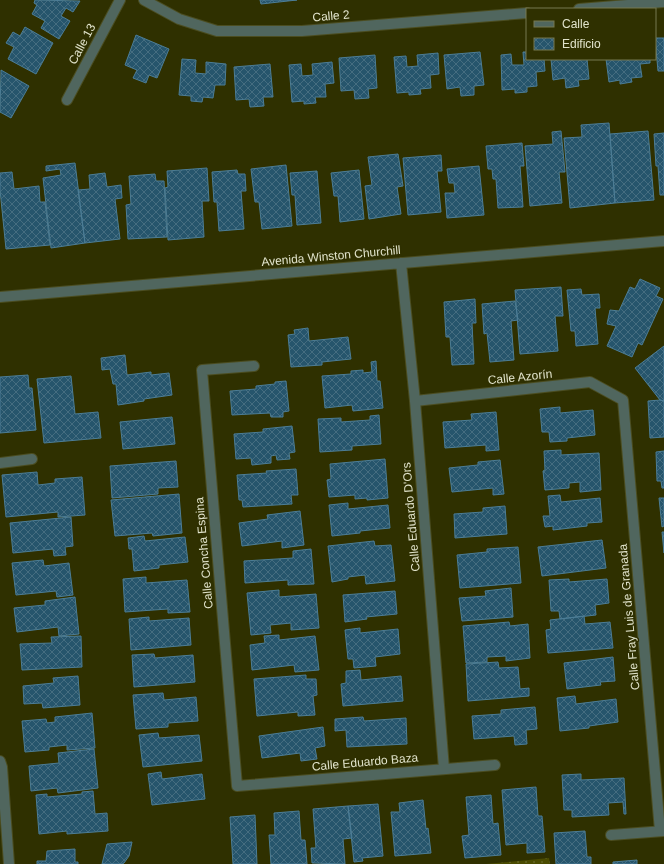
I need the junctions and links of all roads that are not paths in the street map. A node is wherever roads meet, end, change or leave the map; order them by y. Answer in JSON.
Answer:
{"nodes":[{"id":1,"x":120,"y":0,"type":"edge"},
{"id":2,"x":144,"y":0,"type":"edge"},
{"id":3,"x":664,"y":2,"type":"edge"},
{"id":4,"x":591,"y":8,"type":"edge"},
{"id":5,"x":526,"y":13,"type":"edge"},
{"id":6,"x":67,"y":100,"type":"dead end"},
{"id":7,"x":664,"y":241,"type":"edge"},
{"id":8,"x":401,"y":263,"type":"junction"},
{"id":9,"x":0,"y":297,"type":"edge"},
{"id":10,"x":254,"y":366,"type":"dead end"},
{"id":11,"x":623,"y":400,"type":"joint"},
{"id":12,"x":415,"y":401,"type":"junction"},
{"id":13,"x":32,"y":459,"type":"dead end"},
{"id":14,"x":0,"y":463,"type":"edge"},
{"id":15,"x":0,"y":761,"type":"edge"},
{"id":16,"x":495,"y":765,"type":"dead end"},
{"id":17,"x":444,"y":769,"type":"junction"},
{"id":18,"x":237,"y":786,"type":"joint"},
{"id":19,"x":662,"y":831,"type":"edge"},
{"id":20,"x":611,"y":835,"type":"dead end"},
{"id":21,"x":9,"y":864,"type":"edge"}],
"edges":[{"from":1,"to":6,"type":"street","name":"Calle 13"},
{"from":2,"to":5,"type":"street","name":"Calle 2"},
{"from":3,"to":4,"type":"street"},
{"from":7,"to":8,"type":"street","name":"Avenida Winston Churchill"},
{"from":8,"to":9,"type":"street","name":"Avenida Winston Churchill"},
{"from":8,"to":12,"type":"street","name":"Calle Eduardo D'Ors"},
{"from":10,"to":18,"type":"street","name":"Calle Concha Espina"},
{"from":11,"to":12,"type":"street","name":"Calle Azorín"},
{"from":11,"to":19,"type":"street","name":"Calle Fray Luis de Granada"},
{"from":12,"to":17,"type":"street","name":"Calle Eduardo D'Ors"},
{"from":13,"to":14,"type":"street"},
{"from":15,"to":21,"type":"street"},
{"from":16,"to":17,"type":"street","name":"Calle Eduardo Baza"},
{"from":17,"to":18,"type":"street","name":"Calle Eduardo Baza"},
{"from":19,"to":20,"type":"street","name":"Calle Fray Luis de Granada"}]}
